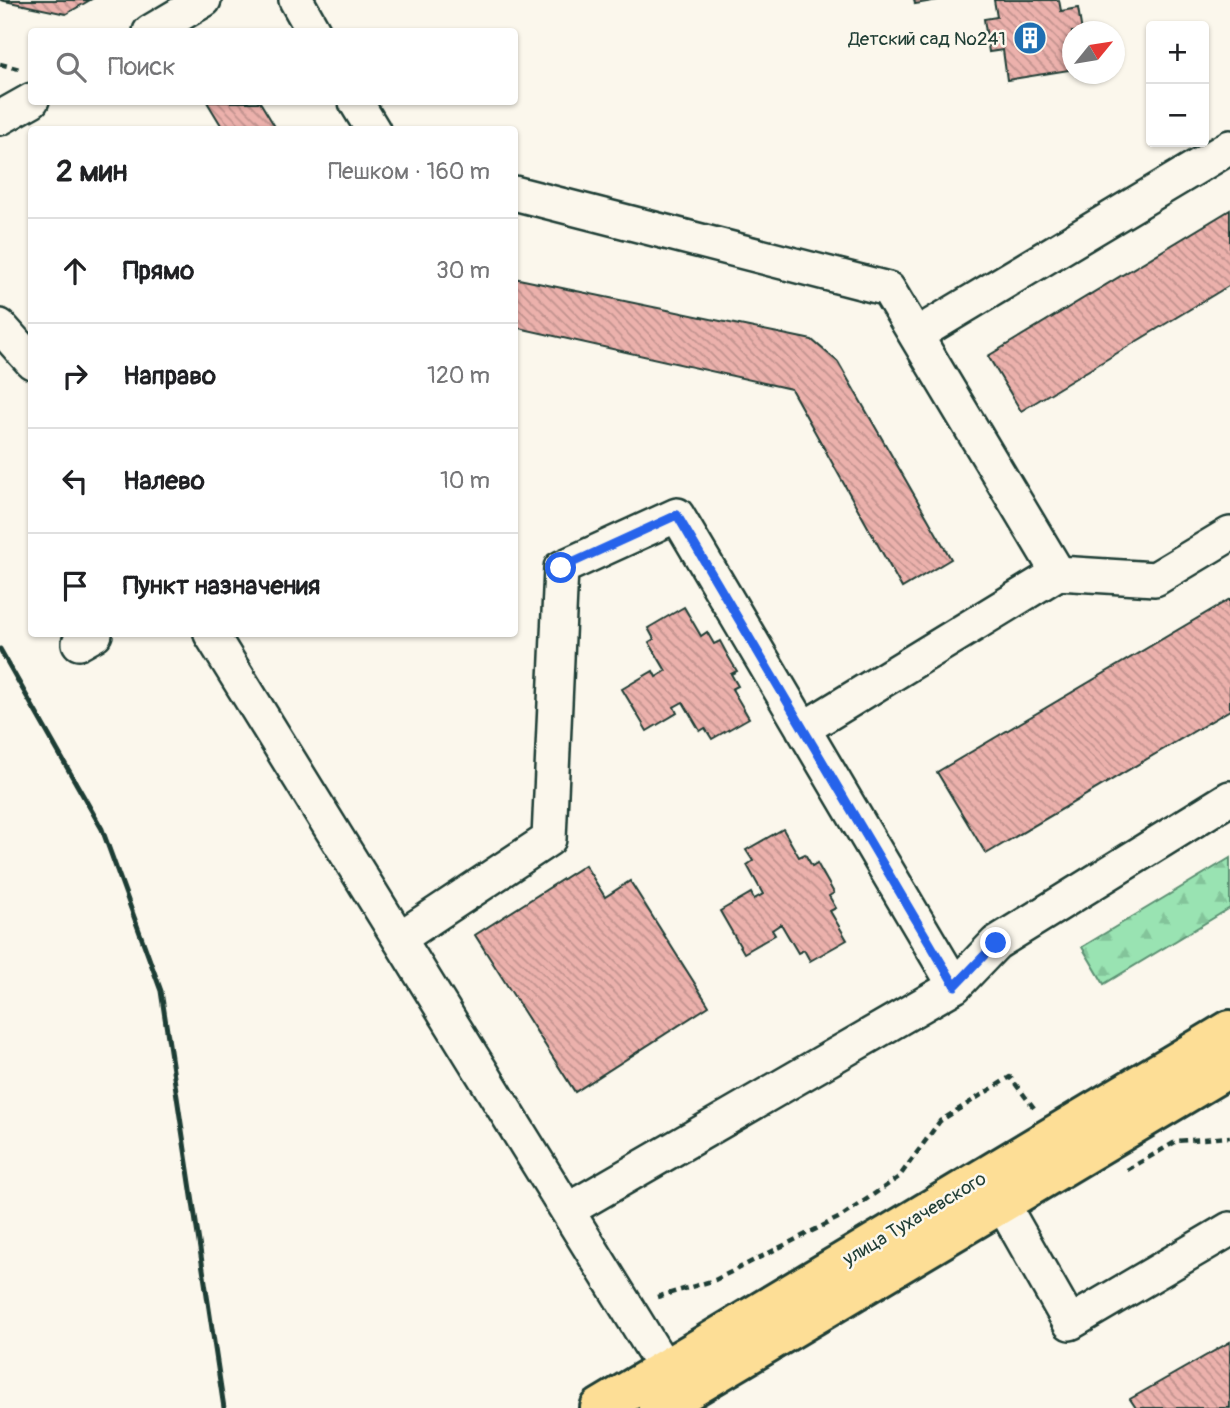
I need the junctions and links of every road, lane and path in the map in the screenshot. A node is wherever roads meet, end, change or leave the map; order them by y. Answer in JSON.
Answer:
{"nodes":[{"id":1,"x":204,"y":0,"type":"edge"},
{"id":2,"x":296,"y":0,"type":"edge"},
{"id":3,"x":157,"y":28,"type":"edge"},
{"id":4,"x":312,"y":28,"type":"edge"},
{"id":5,"x":0,"y":64,"type":"edge"},
{"id":6,"x":28,"y":72,"type":"edge"},
{"id":7,"x":28,"y":102,"type":"edge"},
{"id":8,"x":358,"y":105,"type":"edge"},
{"id":9,"x":0,"y":118,"type":"edge"},
{"id":10,"x":371,"y":126,"type":"edge"},
{"id":11,"x":1230,"y":148,"type":"edge"},
{"id":12,"x":518,"y":194,"type":"edge"},
{"id":13,"x":0,"y":326,"type":"edge"},
{"id":14,"x":916,"y":335,"type":"junction"},
{"id":15,"x":28,"y":358,"type":"edge"},
{"id":16,"x":1230,"y":534,"type":"edge"},
{"id":17,"x":1059,"y":573,"type":"junction"},
{"id":18,"x":213,"y":637,"type":"edge"},
{"id":19,"x":803,"y":729,"type":"junction"},
{"id":20,"x":1230,"y":798,"type":"edge"},
{"id":21,"x":400,"y":938,"type":"junction"},
{"id":22,"x":955,"y":986,"type":"junction"},
{"id":23,"x":1230,"y":1030,"type":"edge"},
{"id":24,"x":1230,"y":1068,"type":"edge"},
{"id":25,"x":1230,"y":1137,"type":"edge"},
{"id":26,"x":1142,"y":1164,"type":"dead end"},
{"id":27,"x":994,"y":1189,"type":"junction"},
{"id":28,"x":568,"y":1210,"type":"junction"},
{"id":29,"x":1230,"y":1229,"type":"edge"},
{"id":30,"x":666,"y":1396,"type":"edge"},
{"id":31,"x":600,"y":1408,"type":"edge"}],
"edges":[{"from":1,"to":3,"type":"street"},
{"from":2,"to":4,"type":"street"},
{"from":5,"to":6,"type":"path"},
{"from":7,"to":9,"type":"street"},
{"from":8,"to":10,"type":"street"},
{"from":11,"to":14,"type":"street"},
{"from":12,"to":14,"type":"street"},
{"from":13,"to":15,"type":"street"},
{"from":14,"to":17,"type":"street"},
{"from":16,"to":17,"type":"street"},
{"from":17,"to":19,"type":"street"},
{"from":18,"to":21,"type":"street"},
{"from":19,"to":21,"type":"street"},
{"from":19,"to":22,"type":"street"},
{"from":20,"to":22,"type":"street"},
{"from":21,"to":28,"type":"street"},
{"from":22,"to":28,"type":"street"},
{"from":23,"to":27,"type":"main road","name":"улица Тухачевского"},
{"from":24,"to":27,"type":"main road","name":"улица Тухачевского"},
{"from":25,"to":26,"type":"path"},
{"from":27,"to":29,"type":"street"},
{"from":27,"to":30,"type":"main road","name":"улица Тухачевского"},
{"from":28,"to":30,"type":"street"},
{"from":30,"to":31,"type":"main road","name":"улица Тухачевского"}]}
